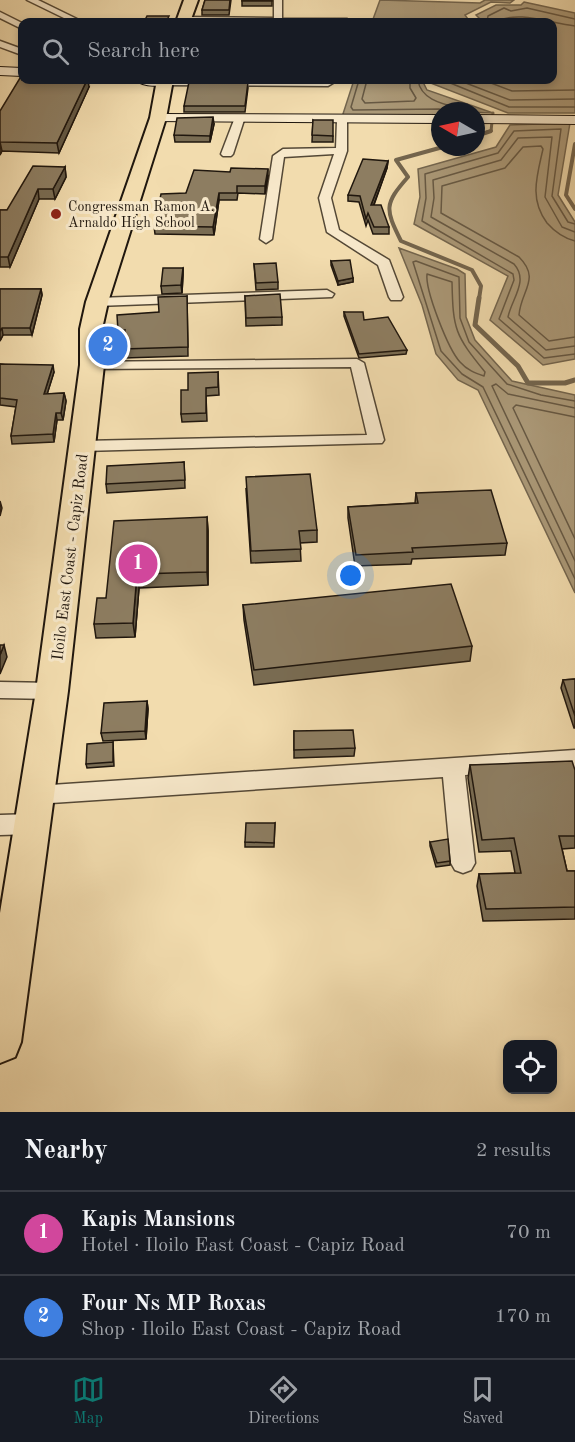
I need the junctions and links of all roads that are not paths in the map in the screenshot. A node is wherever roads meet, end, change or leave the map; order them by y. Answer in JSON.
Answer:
{"nodes":[{"id":1,"x":31,"y":0,"type":"edge"},
{"id":2,"x":191,"y":0,"type":"edge"},
{"id":3,"x":278,"y":0,"type":"edge"},
{"id":4,"x":0,"y":15,"type":"edge"},
{"id":5,"x":71,"y":18,"type":"edge"},
{"id":6,"x":184,"y":18,"type":"edge"},
{"id":7,"x":278,"y":18,"type":"edge"},
{"id":8,"x":18,"y":24,"type":"edge"},
{"id":9,"x":11,"y":40,"type":"dead end"},
{"id":10,"x":0,"y":43,"type":"edge"},
{"id":11,"x":18,"y":50,"type":"edge"},
{"id":12,"x":0,"y":71,"type":"edge"},
{"id":13,"x":18,"y":72,"type":"edge"},
{"id":14,"x":159,"y":84,"type":"edge"},
{"id":15,"x":158,"y":118,"type":"junction"},
{"id":16,"x":431,"y":119,"type":"edge"},
{"id":17,"x":485,"y":119,"type":"edge"},
{"id":18,"x":239,"y":120,"type":"junction"},
{"id":19,"x":342,"y":120,"type":"junction"},
{"id":20,"x":575,"y":120,"type":"edge"},
{"id":21,"x":341,"y":151,"type":"junction"},
{"id":22,"x":227,"y":154,"type":"dead end"},
{"id":23,"x":266,"y":239,"type":"dead end"},
{"id":24,"x":327,"y":294,"type":"dead end"},
{"id":25,"x":396,"y":297,"type":"dead end"},
{"id":26,"x":97,"y":302,"type":"junction"},
{"id":27,"x":92,"y":365,"type":"junction"},
{"id":28,"x":83,"y":446,"type":"junction"},
{"id":29,"x":0,"y":690,"type":"edge"},
{"id":30,"x":52,"y":692,"type":"junction"},
{"id":31,"x":575,"y":759,"type":"edge"},
{"id":32,"x":453,"y":768,"type":"junction"},
{"id":33,"x":36,"y":795,"type":"junction"},
{"id":34,"x":32,"y":824,"type":"junction"},
{"id":35,"x":0,"y":825,"type":"edge"},
{"id":36,"x":463,"y":863,"type":"dead end"},
{"id":37,"x":0,"y":1038,"type":"edge"}],
"edges":[{"from":1,"to":5,"type":"street"},
{"from":2,"to":6,"type":"main road"},
{"from":3,"to":7,"type":"street"},
{"from":4,"to":8,"type":"street"},
{"from":9,"to":10,"type":"street"},
{"from":10,"to":11,"type":"street"},
{"from":12,"to":13,"type":"main road"},
{"from":14,"to":15,"type":"main road","name":"Iloilo East Coast - Capiz Road"},
{"from":15,"to":18,"type":"main road"},
{"from":15,"to":26,"type":"main road","name":"Iloilo East Coast - Capiz Road"},
{"from":16,"to":19,"type":"main road"},
{"from":17,"to":20,"type":"main road"},
{"from":18,"to":19,"type":"main road"},
{"from":18,"to":22,"type":"street"},
{"from":19,"to":21,"type":"street"},
{"from":21,"to":23,"type":"street"},
{"from":21,"to":25,"type":"street"},
{"from":24,"to":26,"type":"street"},
{"from":26,"to":27,"type":"main road","name":"Iloilo East Coast - Capiz Road"},
{"from":27,"to":28,"type":"main road","name":"Iloilo East Coast - Capiz Road"},
{"from":27,"to":28,"type":"street"},
{"from":28,"to":30,"type":"main road","name":"Iloilo East Coast - Capiz Road"},
{"from":29,"to":30,"type":"street"},
{"from":30,"to":33,"type":"main road","name":"Iloilo East Coast - Capiz Road"},
{"from":31,"to":32,"type":"street"},
{"from":32,"to":33,"type":"street"},
{"from":32,"to":36,"type":"street"},
{"from":33,"to":34,"type":"main road","name":"Iloilo East Coast - Capiz Road"},
{"from":34,"to":35,"type":"street"},
{"from":34,"to":37,"type":"main road","name":"Iloilo East Coast - Capiz Road"}]}
